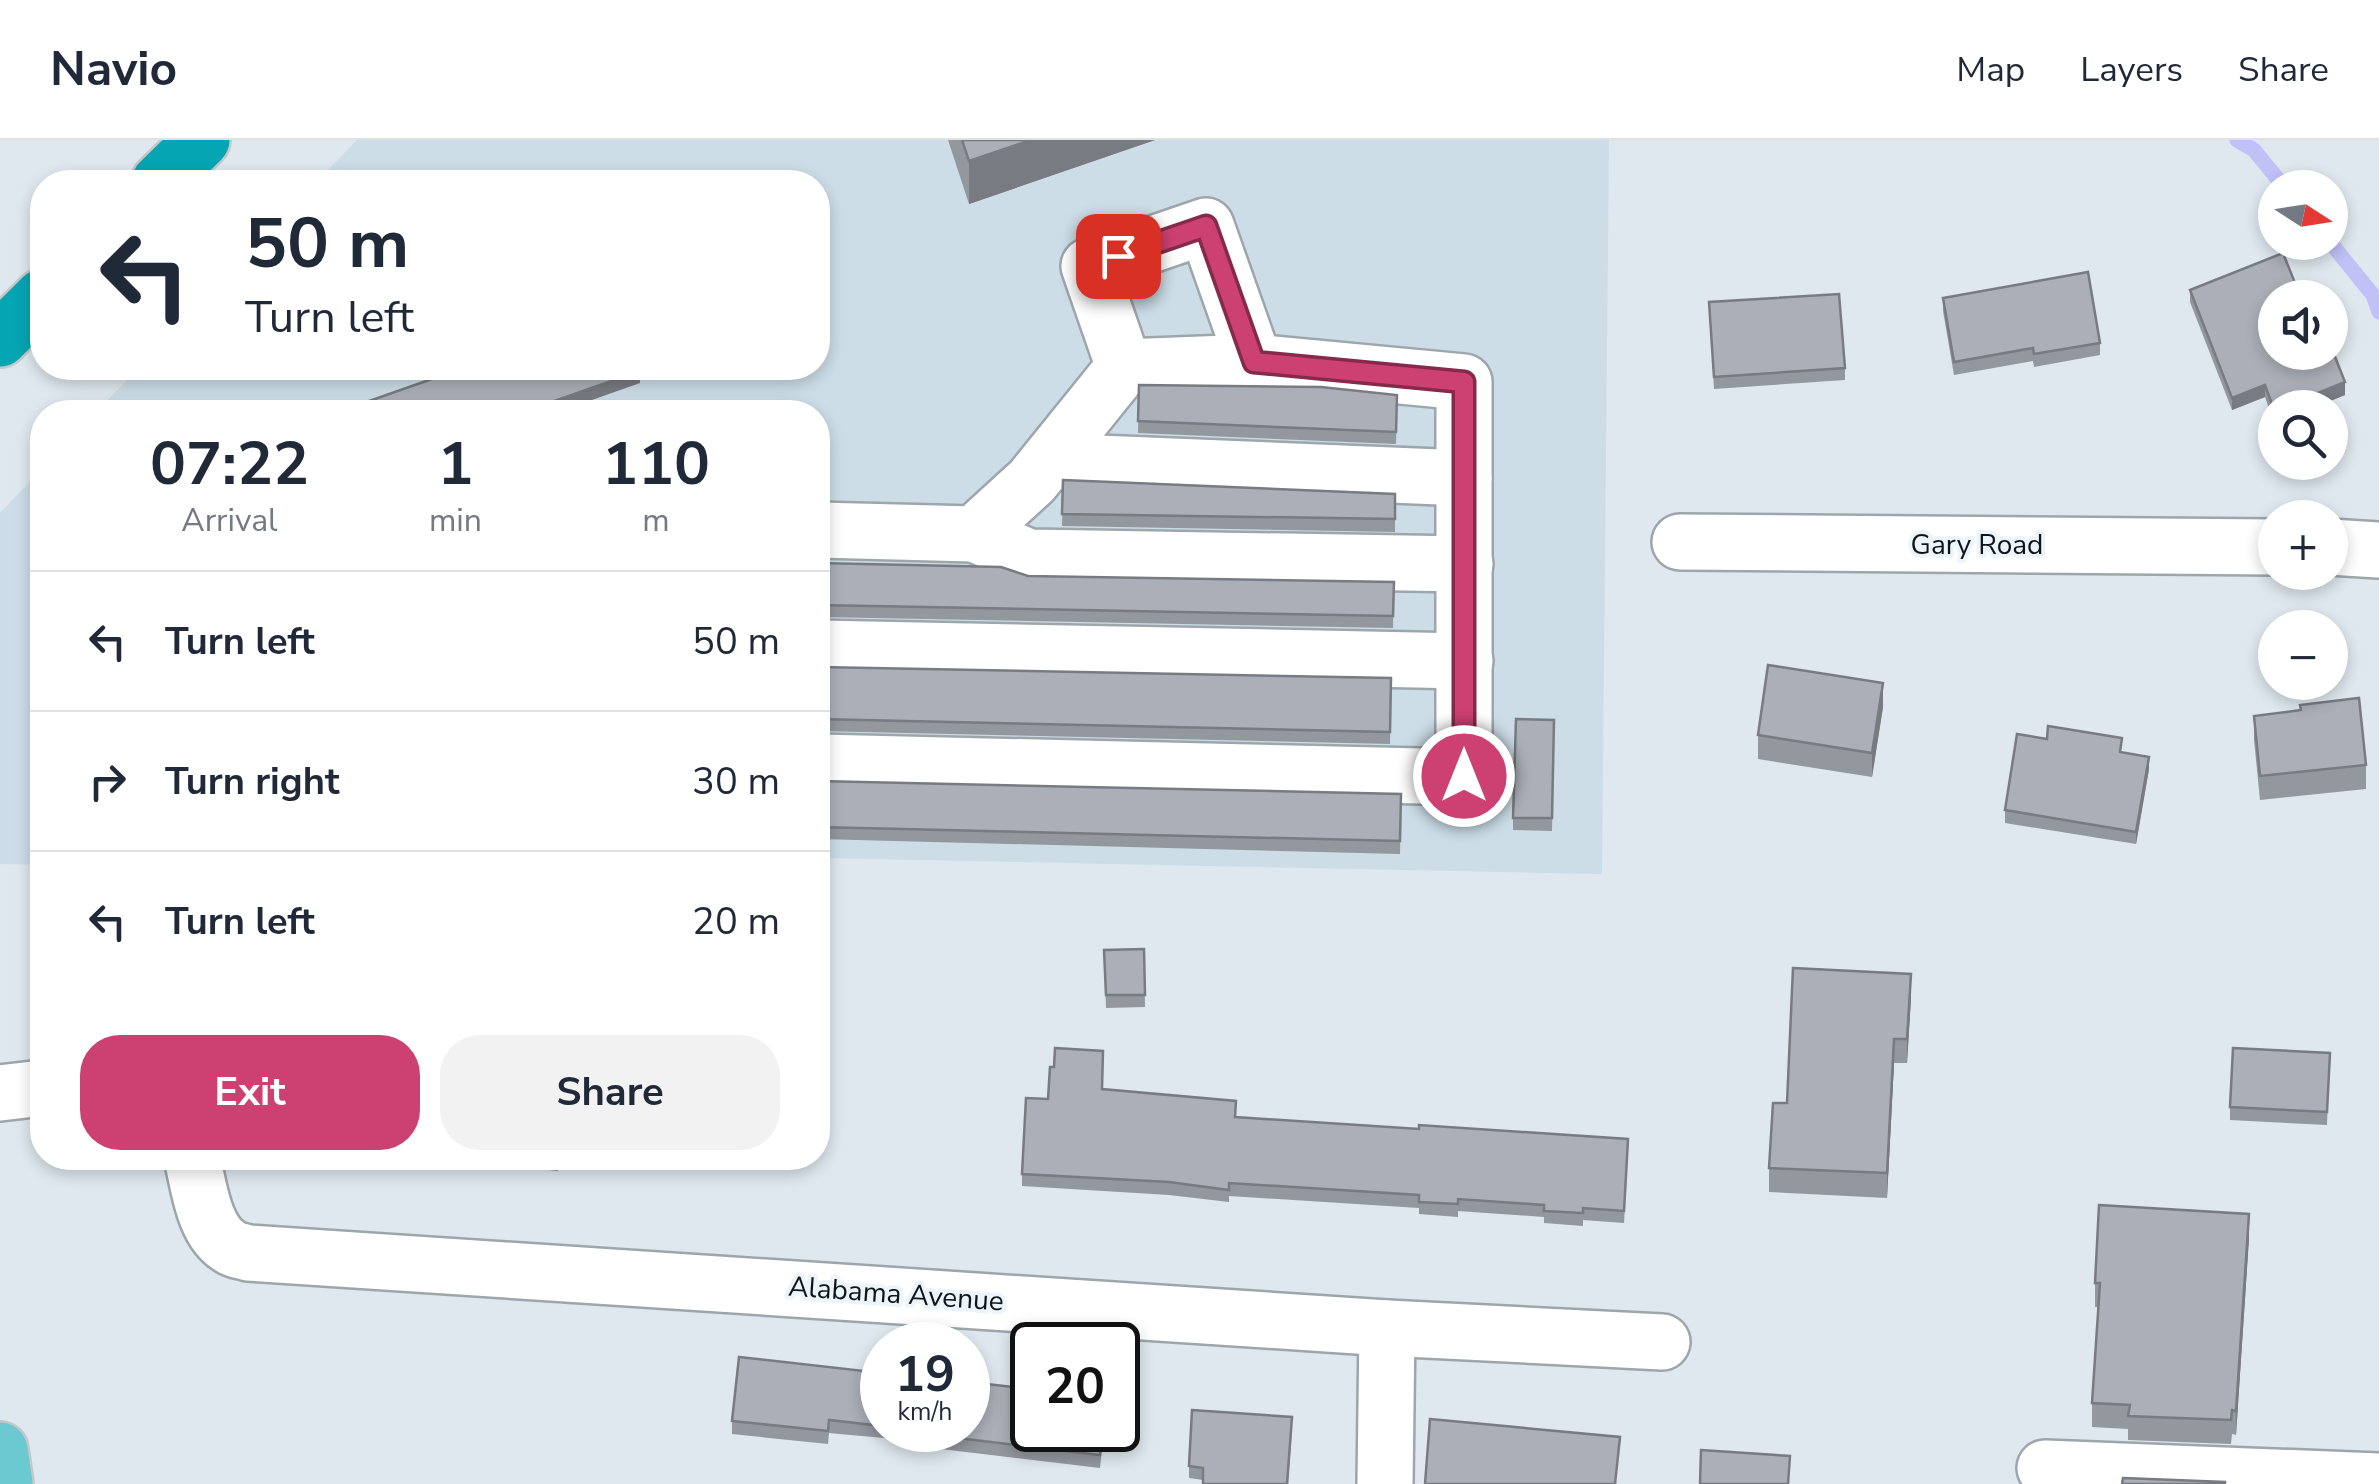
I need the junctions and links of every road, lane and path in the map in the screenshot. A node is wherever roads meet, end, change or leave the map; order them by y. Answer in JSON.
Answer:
{"nodes":[{"id":1,"x":202,"y":140,"type":"edge"},
{"id":2,"x":171,"y":170,"type":"edge"},
{"id":3,"x":30,"y":309,"type":"edge"},
{"id":4,"x":0,"y":339,"type":"edge"},
{"id":5,"x":1254,"y":362,"type":"junction"},
{"id":6,"x":1124,"y":368,"type":"junction"},
{"id":7,"x":1049,"y":461,"type":"junction"},
{"id":8,"x":1464,"y":478,"type":"junction"},
{"id":9,"x":830,"y":530,"type":"edge"},
{"id":10,"x":974,"y":534,"type":"junction"},
{"id":11,"x":1680,"y":542,"type":"dead end"},
{"id":12,"x":2258,"y":547,"type":"edge"},
{"id":13,"x":2348,"y":549,"type":"edge"},
{"id":14,"x":2379,"y":550,"type":"edge"},
{"id":15,"x":1464,"y":564,"type":"junction"},
{"id":16,"x":830,"y":648,"type":"edge"},
{"id":17,"x":1465,"y":661,"type":"junction"},
{"id":18,"x":830,"y":762,"type":"edge"},
{"id":19,"x":30,"y":1089,"type":"edge"},
{"id":20,"x":0,"y":1093,"type":"edge"},
{"id":21,"x":195,"y":1170,"type":"edge"},
{"id":22,"x":1386,"y":1328,"type":"junction"},
{"id":23,"x":1662,"y":1342,"type":"dead end"},
{"id":24,"x":0,"y":1450,"type":"edge"},
{"id":25,"x":2045,"y":1468,"type":"dead end"},
{"id":26,"x":2379,"y":1481,"type":"edge"},
{"id":27,"x":5,"y":1484,"type":"edge"},
{"id":28,"x":1386,"y":1484,"type":"edge"}],
"edges":[{"from":1,"to":2,"type":"highway"},
{"from":3,"to":4,"type":"highway"},
{"from":5,"to":6,"type":"street"},
{"from":5,"to":6,"type":"street"},
{"from":5,"to":8,"type":"street"},
{"from":6,"to":7,"type":"street"},
{"from":7,"to":8,"type":"street"},
{"from":7,"to":10,"type":"street"},
{"from":8,"to":15,"type":"street"},
{"from":9,"to":10,"type":"street"},
{"from":10,"to":15,"type":"street"},
{"from":11,"to":12,"type":"street","name":"Gary Road"},
{"from":13,"to":14,"type":"street"},
{"from":15,"to":17,"type":"street"},
{"from":16,"to":17,"type":"street"},
{"from":17,"to":18,"type":"street"},
{"from":19,"to":20,"type":"street"},
{"from":21,"to":22,"type":"street","name":"Alabama Avenue"},
{"from":22,"to":23,"type":"street","name":"Alabama Avenue"},
{"from":22,"to":28,"type":"street"},
{"from":24,"to":27,"type":"main road"},
{"from":25,"to":26,"type":"street"}]}
